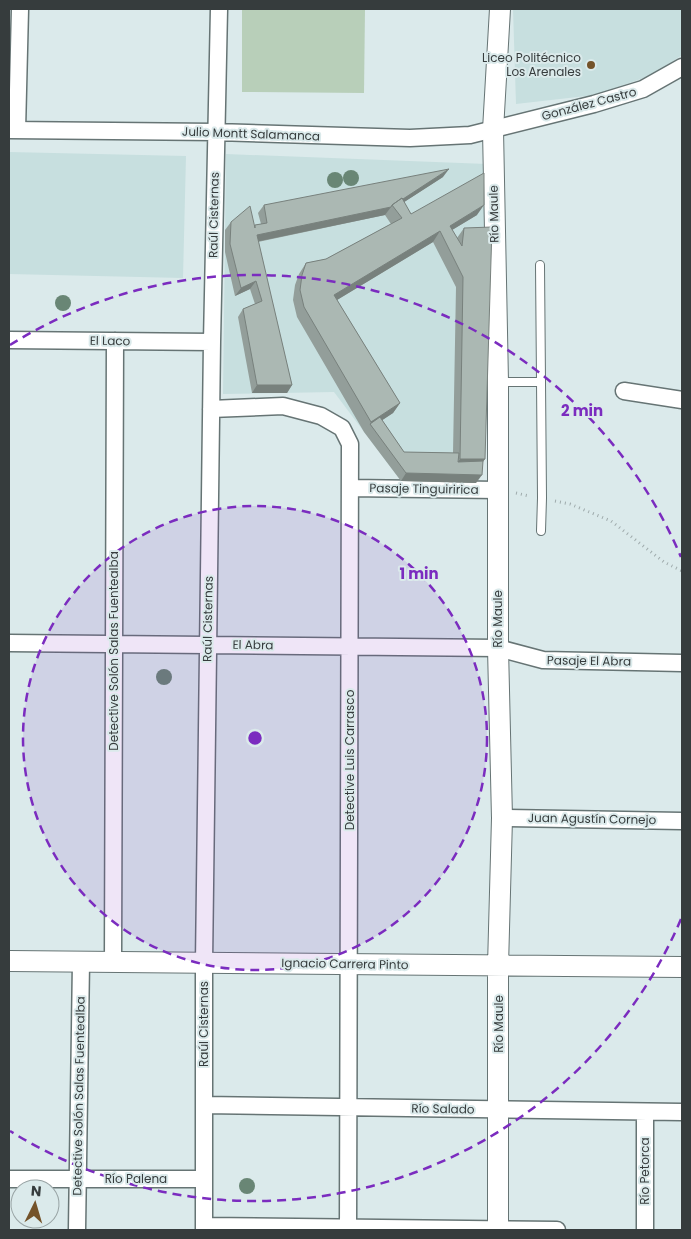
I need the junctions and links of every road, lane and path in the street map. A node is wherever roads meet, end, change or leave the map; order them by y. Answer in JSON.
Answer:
{"nodes":[{"id":1,"x":20,"y":9,"type":"edge"},
{"id":2,"x":219,"y":9,"type":"edge"},
{"id":3,"x":500,"y":9,"type":"edge"},
{"id":4,"x":682,"y":67,"type":"edge"},
{"id":5,"x":13,"y":130,"type":"edge"},
{"id":6,"x":493,"y":130,"type":"junction"},
{"id":7,"x":216,"y":132,"type":"junction"},
{"id":8,"x":540,"y":265,"type":"dead end"},
{"id":9,"x":9,"y":340,"type":"edge"},
{"id":10,"x":115,"y":341,"type":"junction"},
{"id":11,"x":212,"y":342,"type":"junction"},
{"id":12,"x":498,"y":382,"type":"junction"},
{"id":13,"x":541,"y":382,"type":"junction"},
{"id":14,"x":624,"y":391,"type":"dead end"},
{"id":15,"x":682,"y":400,"type":"edge"},
{"id":16,"x":211,"y":409,"type":"junction"},
{"id":17,"x":350,"y":488,"type":"junction"},
{"id":18,"x":498,"y":490,"type":"junction"},
{"id":19,"x":542,"y":498,"type":"junction"},
{"id":20,"x":541,"y":531,"type":"dead end"},
{"id":21,"x":682,"y":571,"type":"edge"},
{"id":22,"x":9,"y":643,"type":"edge"},
{"id":23,"x":114,"y":644,"type":"junction"},
{"id":24,"x":208,"y":645,"type":"junction"},
{"id":25,"x":350,"y":647,"type":"junction"},
{"id":26,"x":498,"y":648,"type":"junction"},
{"id":27,"x":682,"y":663,"type":"edge"},
{"id":28,"x":502,"y":818,"type":"junction"},
{"id":29,"x":682,"y":821,"type":"edge"},
{"id":30,"x":9,"y":961,"type":"edge"},
{"id":31,"x":80,"y":962,"type":"junction"},
{"id":32,"x":113,"y":962,"type":"junction"},
{"id":33,"x":204,"y":963,"type":"junction"},
{"id":34,"x":348,"y":964,"type":"junction"},
{"id":35,"x":498,"y":966,"type":"junction"},
{"id":36,"x":682,"y":967,"type":"edge"},
{"id":37,"x":204,"y":1105,"type":"junction"},
{"id":38,"x":349,"y":1107,"type":"junction"},
{"id":39,"x":499,"y":1110,"type":"junction"},
{"id":40,"x":645,"y":1112,"type":"junction"},
{"id":41,"x":682,"y":1112,"type":"edge"},
{"id":42,"x":9,"y":1179,"type":"edge"},
{"id":43,"x":78,"y":1179,"type":"junction"},
{"id":44,"x":204,"y":1179,"type":"junction"},
{"id":45,"x":204,"y":1228,"type":"edge"},
{"id":46,"x":348,"y":1229,"type":"edge"},
{"id":47,"x":77,"y":1230,"type":"edge"},
{"id":48,"x":498,"y":1230,"type":"edge"},
{"id":49,"x":556,"y":1230,"type":"edge"},
{"id":50,"x":645,"y":1230,"type":"edge"}],
"edges":[{"from":1,"to":5,"type":"street"},
{"from":2,"to":7,"type":"street","name":"Raúl Cisternas"},
{"from":3,"to":6,"type":"street","name":"Río Maule"},
{"from":4,"to":6,"type":"street","name":"González Castro"},
{"from":5,"to":7,"type":"street","name":"Julio Montt Salamanca"},
{"from":6,"to":7,"type":"street","name":"Julio Montt Salamanca"},
{"from":6,"to":12,"type":"street","name":"Río Maule"},
{"from":7,"to":11,"type":"street","name":"Raúl Cisternas"},
{"from":8,"to":13,"type":"lane"},
{"from":9,"to":10,"type":"street","name":"El Laco"},
{"from":10,"to":11,"type":"street","name":"El Laco"},
{"from":10,"to":23,"type":"street","name":"Detective Solón Salas Fuentealba"},
{"from":11,"to":16,"type":"street","name":"Raúl Cisternas"},
{"from":12,"to":13,"type":"lane"},
{"from":12,"to":18,"type":"street","name":"Río Maule"},
{"from":13,"to":19,"type":"lane"},
{"from":14,"to":15,"type":"street"},
{"from":16,"to":17,"type":"street","name":"Detective Luis Carrasco"},
{"from":16,"to":24,"type":"street","name":"Raúl Cisternas"},
{"from":17,"to":18,"type":"street","name":"Pasaje Tinguiririca"},
{"from":17,"to":25,"type":"street","name":"Detective Luis Carrasco"},
{"from":18,"to":19,"type":"path"},
{"from":18,"to":26,"type":"street","name":"Río Maule"},
{"from":19,"to":20,"type":"lane"},
{"from":19,"to":21,"type":"path"},
{"from":22,"to":23,"type":"street","name":"El Abra"},
{"from":23,"to":24,"type":"street","name":"El Abra"},
{"from":23,"to":32,"type":"street","name":"Detective Solón Salas Fuentealba"},
{"from":24,"to":25,"type":"street","name":"El Abra"},
{"from":24,"to":33,"type":"street","name":"Raúl Cisternas"},
{"from":25,"to":26,"type":"street","name":"El Abra"},
{"from":25,"to":34,"type":"street","name":"Detective Luis Carrasco"},
{"from":26,"to":27,"type":"street","name":"Pasaje El Abra"},
{"from":26,"to":28,"type":"street","name":"Río Maule"},
{"from":28,"to":29,"type":"street","name":"Juan Agustín Cornejo"},
{"from":28,"to":35,"type":"street","name":"Río Maule"},
{"from":30,"to":31,"type":"street","name":"Ignacio Carrera Pinto"},
{"from":31,"to":32,"type":"street","name":"Ignacio Carrera Pinto"},
{"from":31,"to":43,"type":"street","name":"Detective Solón Salas Fuentealba"},
{"from":32,"to":33,"type":"street","name":"Ignacio Carrera Pinto"},
{"from":33,"to":34,"type":"street","name":"Ignacio Carrera Pinto"},
{"from":33,"to":37,"type":"street","name":"Raúl Cisternas"},
{"from":34,"to":35,"type":"street","name":"Ignacio Carrera Pinto"},
{"from":34,"to":38,"type":"street","name":"Detective Luis Carrasco"},
{"from":35,"to":36,"type":"street","name":"Ignacio Carrera Pinto"},
{"from":35,"to":39,"type":"street","name":"Río Maule"},
{"from":37,"to":38,"type":"street","name":"Río Salado"},
{"from":37,"to":44,"type":"street","name":"Raúl Cisternas"},
{"from":38,"to":39,"type":"street","name":"Río Salado"},
{"from":38,"to":46,"type":"street","name":"Detective Luis Carrasco"},
{"from":39,"to":40,"type":"street","name":"Río Salado"},
{"from":39,"to":48,"type":"street","name":"Río Maule"},
{"from":40,"to":41,"type":"street","name":"Río Salado"},
{"from":40,"to":50,"type":"street","name":"Río Petorca"},
{"from":42,"to":43,"type":"street","name":"Río Palena"},
{"from":43,"to":44,"type":"street","name":"Río Palena"},
{"from":43,"to":47,"type":"street","name":"Detective Solón Salas Fuentealba"},
{"from":44,"to":45,"type":"street","name":"Raúl Cisternas"},
{"from":45,"to":46,"type":"street"},
{"from":46,"to":48,"type":"street"},
{"from":48,"to":49,"type":"street"}]}
